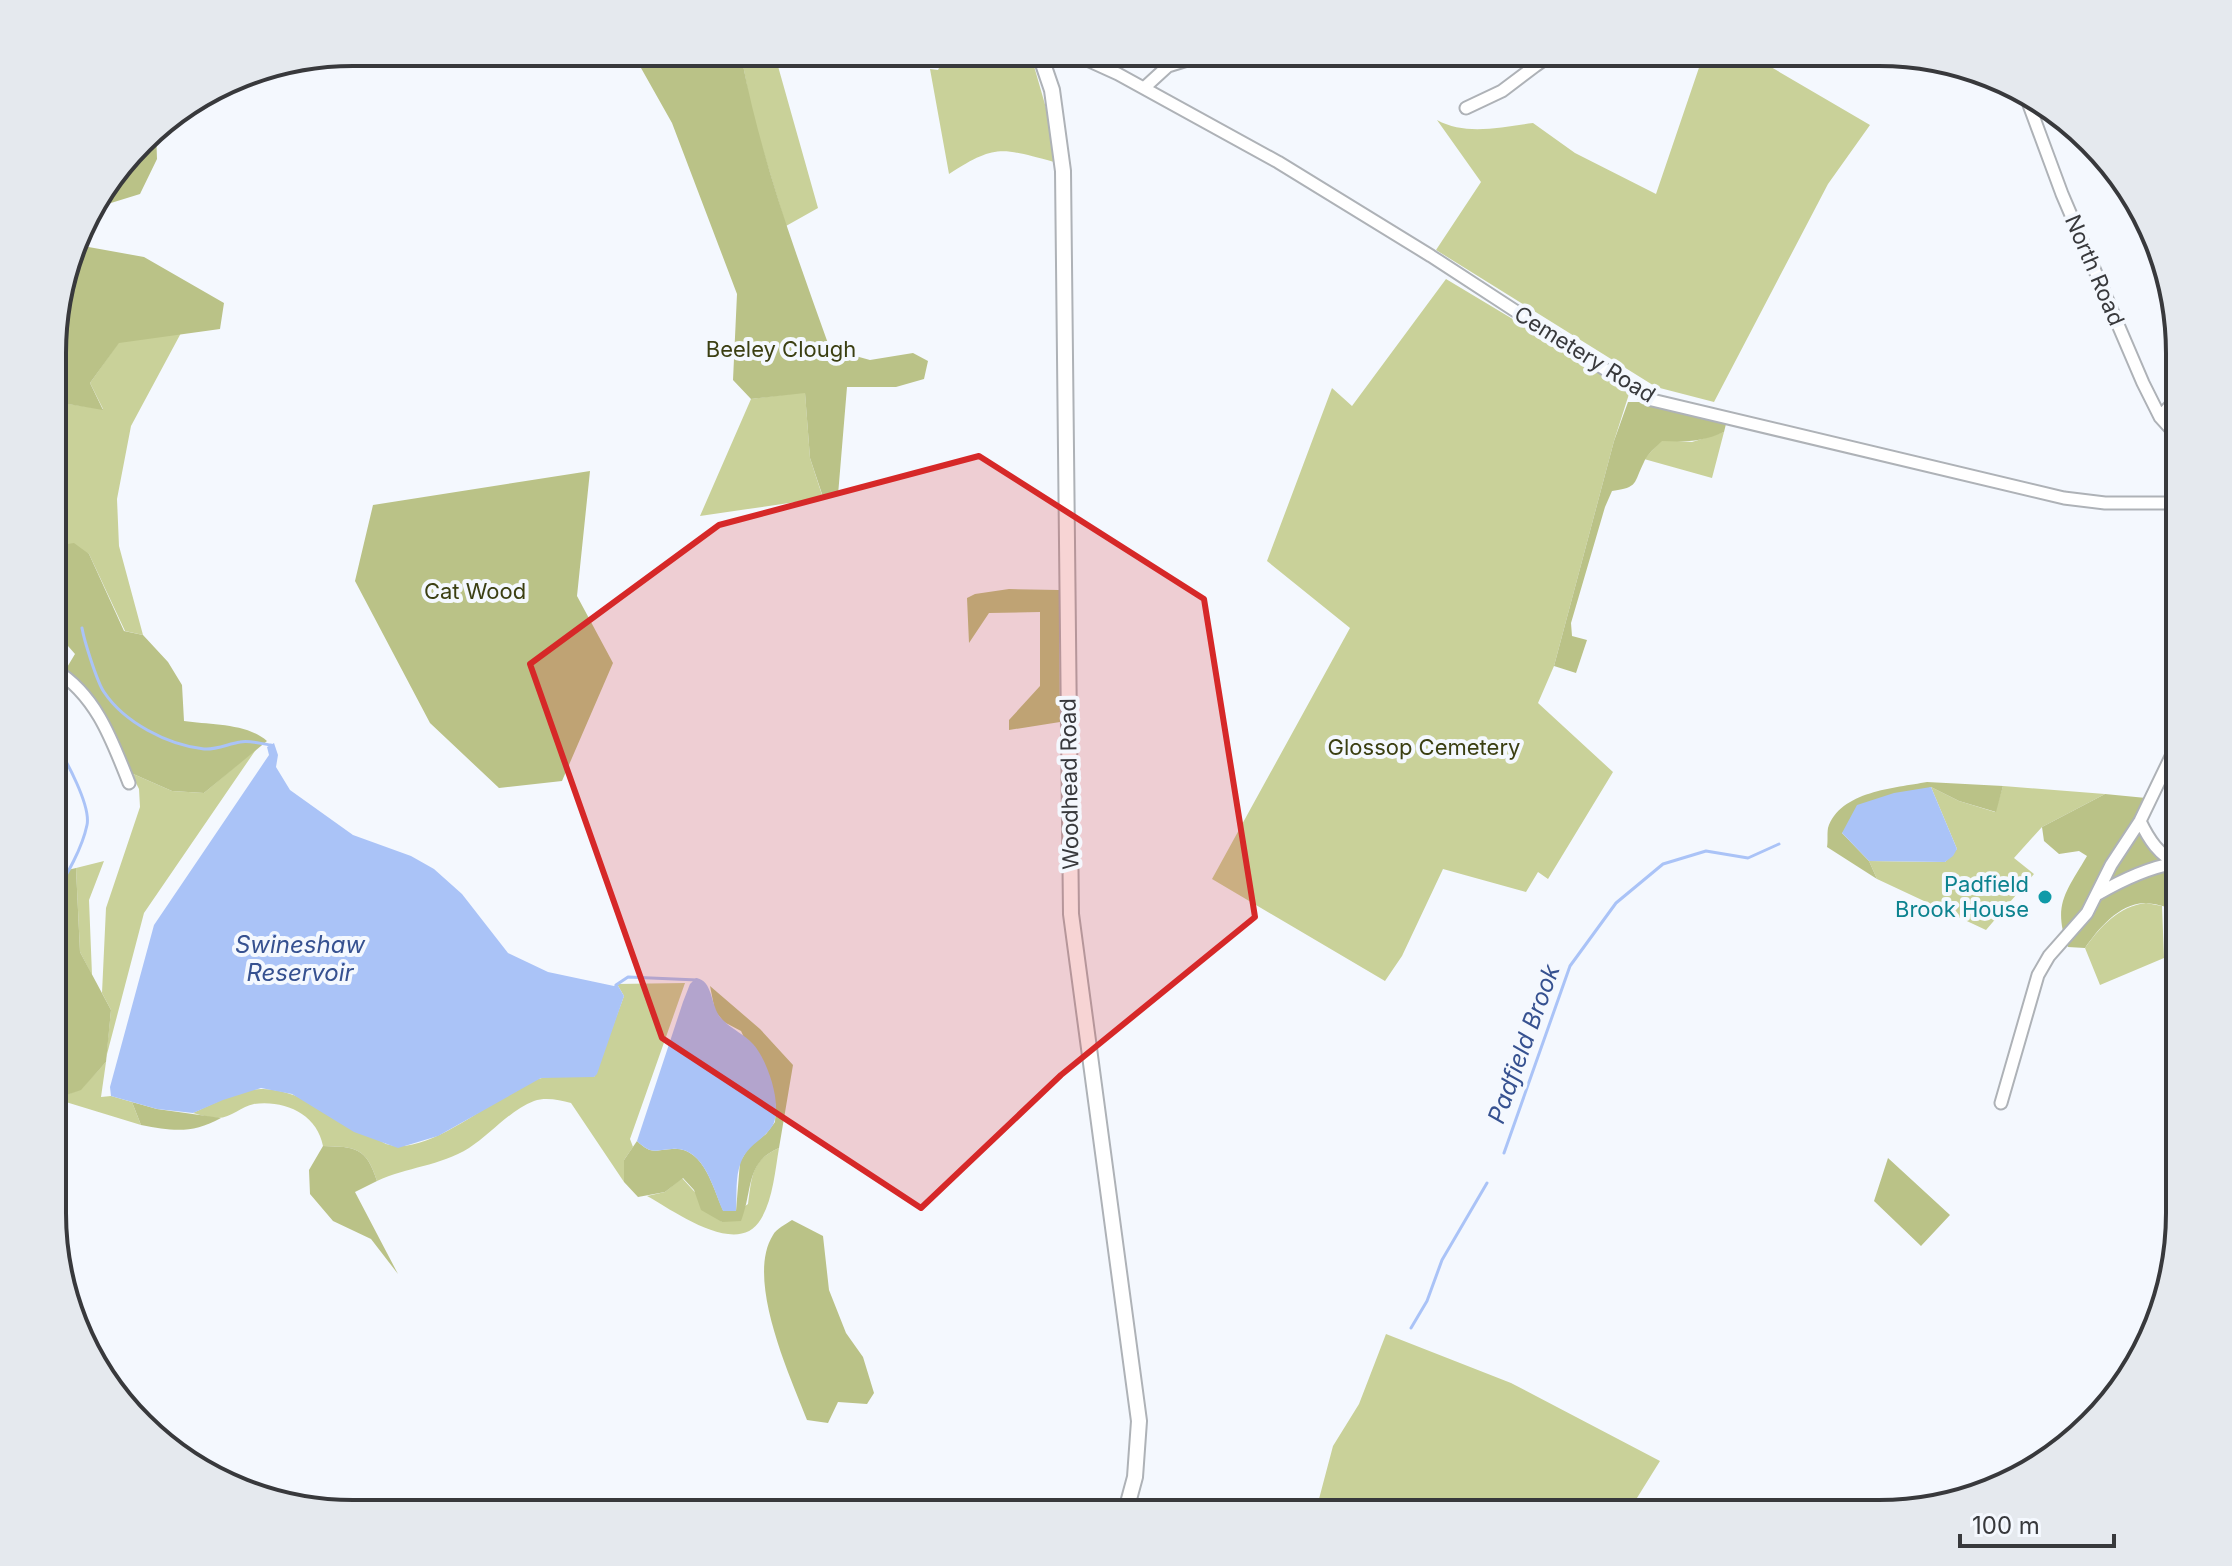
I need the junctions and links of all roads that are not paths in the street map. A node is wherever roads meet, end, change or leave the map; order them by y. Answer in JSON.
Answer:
{"nodes":[{"id":1,"x":1044,"y":66,"type":"edge"},
{"id":2,"x":1099,"y":66,"type":"edge"},
{"id":3,"x":1168,"y":66,"type":"edge"},
{"id":4,"x":1535,"y":66,"type":"edge"},
{"id":5,"x":1144,"y":88,"type":"junction"},
{"id":6,"x":1466,"y":108,"type":"dead end"},
{"id":7,"x":2030,"y":109,"type":"edge"},
{"id":8,"x":2166,"y":410,"type":"edge"},
{"id":9,"x":2160,"y":417,"type":"junction"},
{"id":10,"x":2166,"y":424,"type":"edge"},
{"id":11,"x":2166,"y":503,"type":"edge"},
{"id":12,"x":66,"y":678,"type":"edge"},
{"id":13,"x":2166,"y":767,"type":"edge"},
{"id":14,"x":129,"y":783,"type":"dead end"},
{"id":15,"x":2140,"y":821,"type":"junction"},
{"id":16,"x":2166,"y":857,"type":"edge"},
{"id":17,"x":2166,"y":865,"type":"edge"},
{"id":18,"x":2098,"y":894,"type":"junction"},
{"id":19,"x":2001,"y":1103,"type":"dead end"},
{"id":20,"x":1129,"y":1500,"type":"edge"}],
"edges":[{"from":1,"to":20,"type":"main road","name":"Woodhead Road"},
{"from":2,"to":5,"type":"street","name":"Cemetery Road"},
{"from":3,"to":5,"type":"street"},
{"from":4,"to":6,"type":"street"},
{"from":5,"to":11,"type":"street","name":"Cemetery Road"},
{"from":7,"to":9,"type":"street","name":"North Road"},
{"from":8,"to":9,"type":"street"},
{"from":9,"to":10,"type":"street","name":"North Road"},
{"from":12,"to":14,"type":"street"},
{"from":13,"to":15,"type":"street"},
{"from":15,"to":16,"type":"street"},
{"from":15,"to":18,"type":"street"},
{"from":17,"to":18,"type":"street"},
{"from":18,"to":19,"type":"street"}]}
